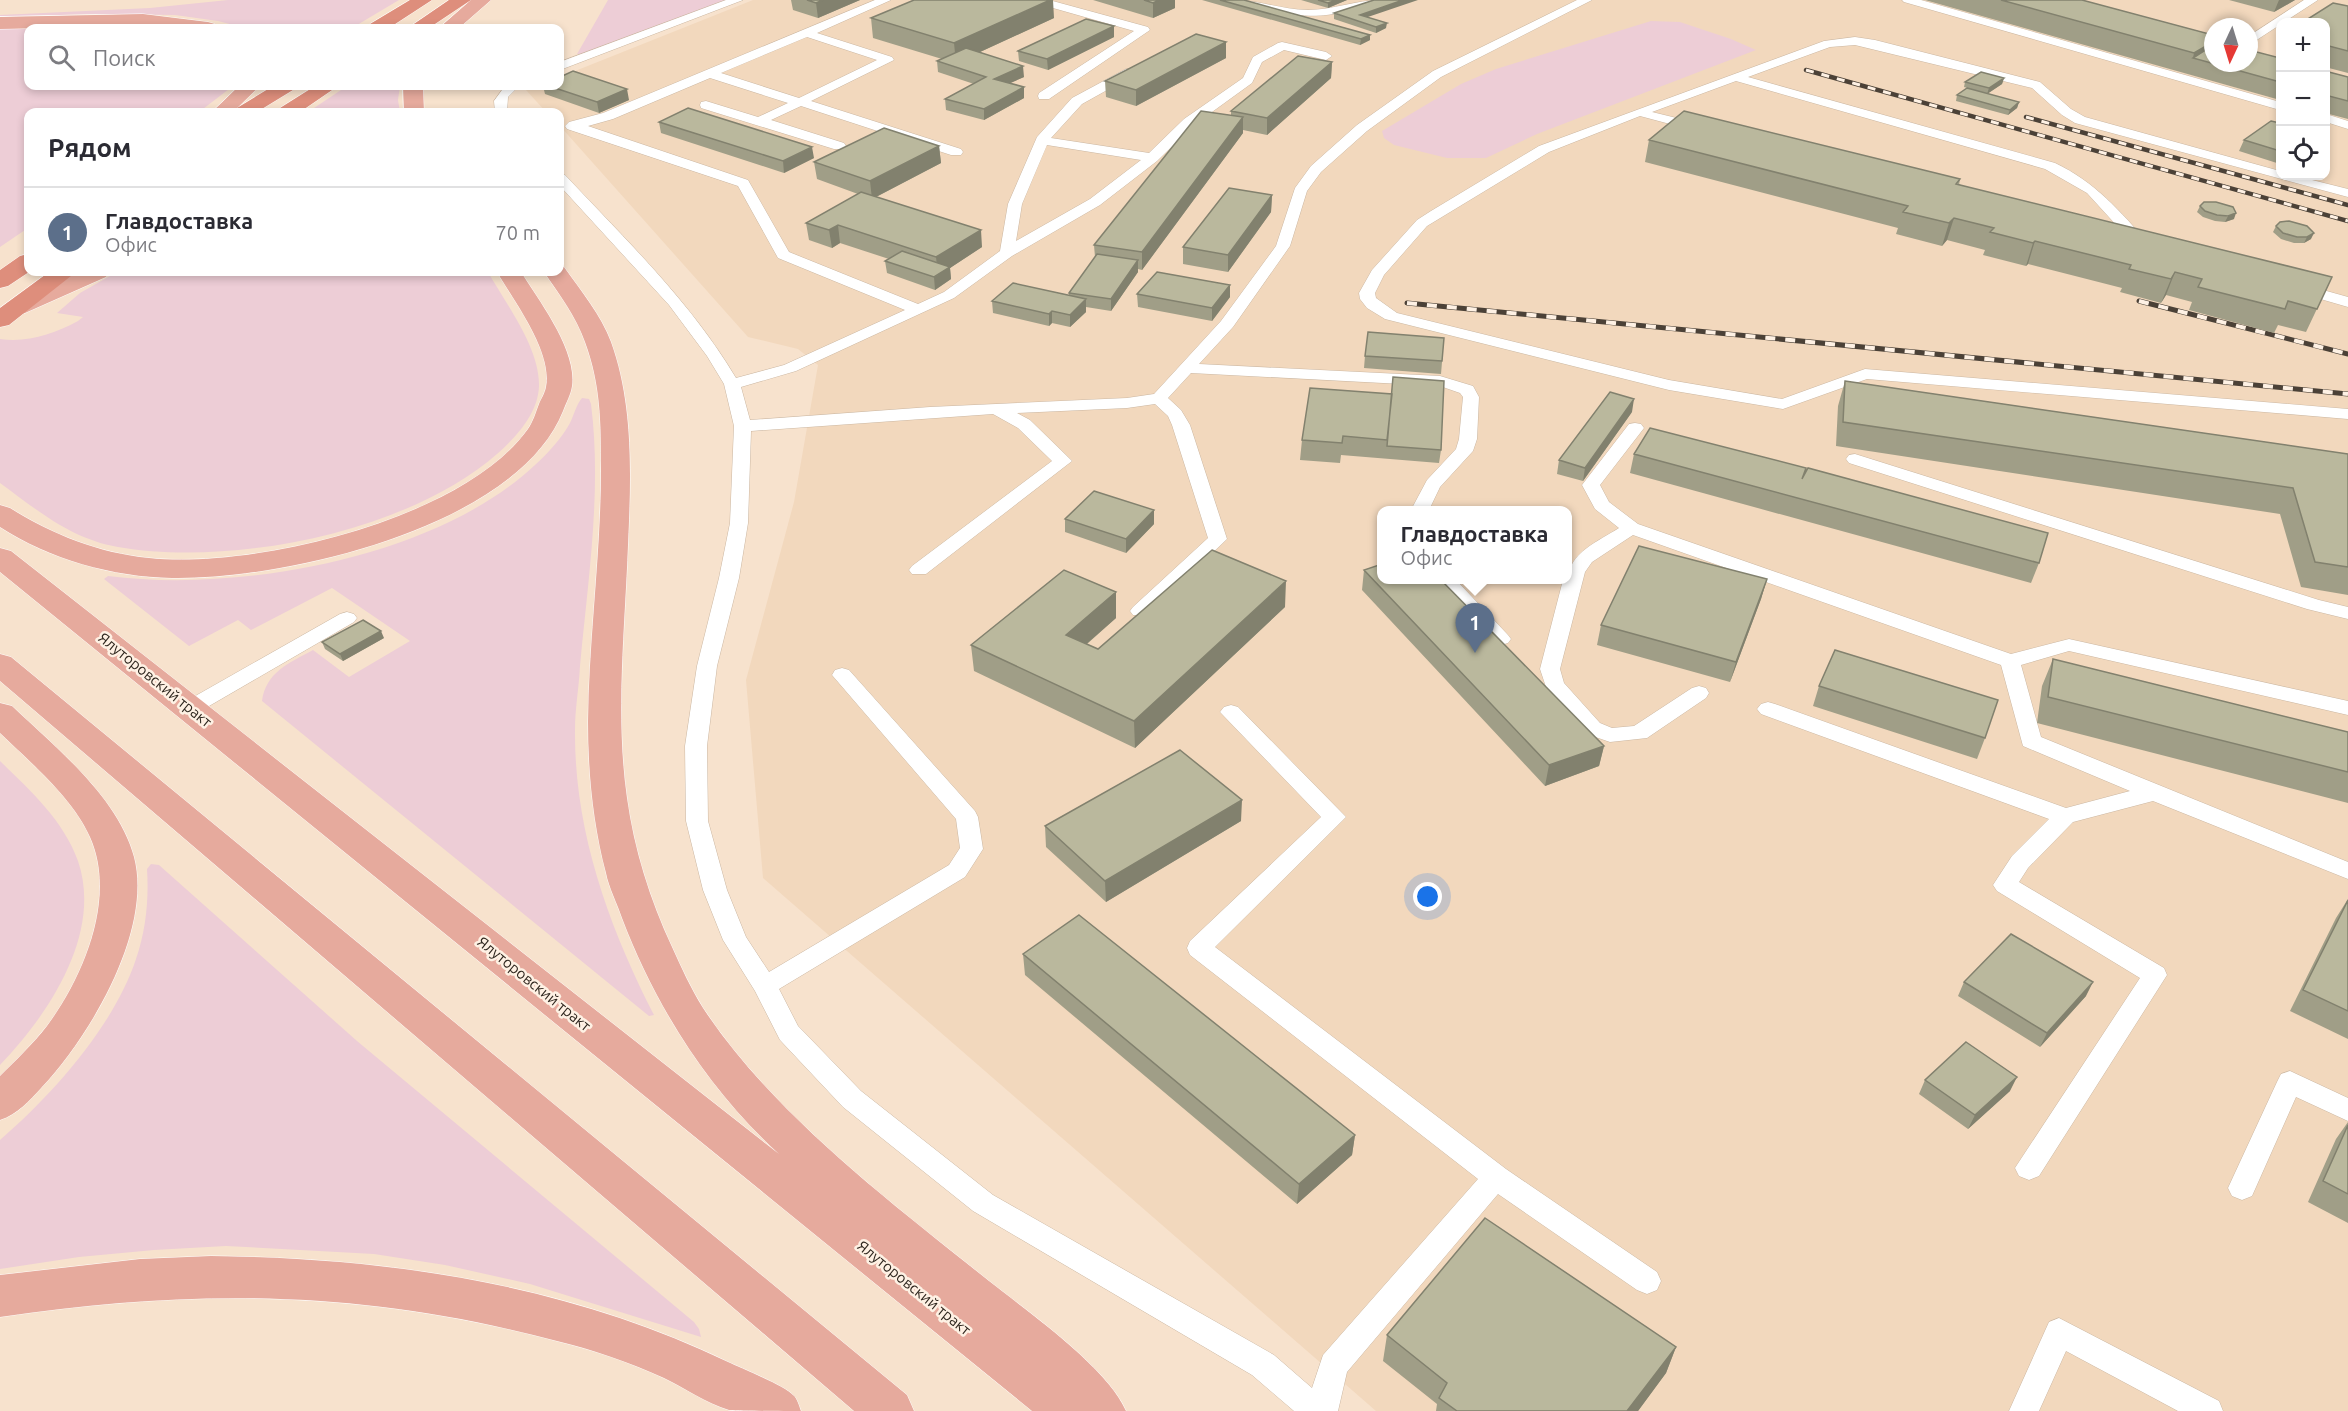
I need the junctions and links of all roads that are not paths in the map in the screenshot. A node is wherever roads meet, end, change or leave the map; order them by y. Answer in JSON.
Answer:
{"nodes":[{"id":1,"x":423,"y":0,"type":"edge"},
{"id":2,"x":462,"y":0,"type":"edge"},
{"id":3,"x":482,"y":0,"type":"edge"},
{"id":4,"x":737,"y":0,"type":"edge"},
{"id":5,"x":885,"y":0,"type":"edge"},
{"id":6,"x":1036,"y":0,"type":"edge"},
{"id":7,"x":1240,"y":0,"type":"edge"},
{"id":8,"x":1375,"y":0,"type":"edge"},
{"id":9,"x":1586,"y":0,"type":"edge"},
{"id":10,"x":1908,"y":0,"type":"edge"},
{"id":11,"x":2312,"y":0,"type":"edge"},
{"id":12,"x":141,"y":2,"type":"dead end"},
{"id":13,"x":0,"y":9,"type":"edge"},
{"id":14,"x":0,"y":23,"type":"edge"},
{"id":15,"x":176,"y":24,"type":"edge"},
{"id":16,"x":384,"y":24,"type":"edge"},
{"id":17,"x":423,"y":24,"type":"edge"},
{"id":18,"x":453,"y":24,"type":"edge"},
{"id":19,"x":806,"y":33,"type":"junction"},
{"id":20,"x":2258,"y":36,"type":"edge"},
{"id":21,"x":1326,"y":56,"type":"dead end"},
{"id":22,"x":564,"y":65,"type":"edge"},
{"id":23,"x":1139,"y":67,"type":"edge"},
{"id":24,"x":708,"y":73,"type":"junction"},
{"id":25,"x":1734,"y":77,"type":"junction"},
{"id":26,"x":246,"y":90,"type":"edge"},
{"id":27,"x":280,"y":90,"type":"edge"},
{"id":28,"x":322,"y":90,"type":"edge"},
{"id":29,"x":413,"y":90,"type":"edge"},
{"id":30,"x":509,"y":90,"type":"edge"},
{"id":31,"x":1044,"y":96,"type":"dead end"},
{"id":32,"x":800,"y":102,"type":"junction"},
{"id":33,"x":706,"y":105,"type":"dead end"},
{"id":34,"x":2276,"y":105,"type":"edge"},
{"id":35,"x":226,"y":108,"type":"edge"},
{"id":36,"x":250,"y":108,"type":"edge"},
{"id":37,"x":293,"y":108,"type":"edge"},
{"id":38,"x":414,"y":108,"type":"edge"},
{"id":39,"x":500,"y":108,"type":"edge"},
{"id":40,"x":1639,"y":112,"type":"junction"},
{"id":41,"x":2330,"y":120,"type":"edge"},
{"id":42,"x":759,"y":121,"type":"junction"},
{"id":43,"x":2348,"y":125,"type":"edge"},
{"id":44,"x":567,"y":127,"type":"edge"},
{"id":45,"x":1719,"y":134,"type":"edge"},
{"id":46,"x":1042,"y":141,"type":"junction"},
{"id":47,"x":839,"y":146,"type":"dead end"},
{"id":48,"x":956,"y":152,"type":"dead end"},
{"id":49,"x":1152,"y":158,"type":"junction"},
{"id":50,"x":2276,"y":174,"type":"edge"},
{"id":51,"x":2299,"y":180,"type":"edge"},
{"id":52,"x":564,"y":182,"type":"edge"},
{"id":53,"x":2348,"y":194,"type":"edge"},
{"id":54,"x":2121,"y":241,"type":"edge"},
{"id":55,"x":1007,"y":253,"type":"junction"},
{"id":56,"x":24,"y":263,"type":"edge"},
{"id":57,"x":59,"y":276,"type":"edge"},
{"id":58,"x":89,"y":276,"type":"edge"},
{"id":59,"x":511,"y":276,"type":"edge"},
{"id":60,"x":559,"y":276,"type":"edge"},
{"id":61,"x":0,"y":281,"type":"edge"},
{"id":62,"x":2280,"y":284,"type":"edge"},
{"id":63,"x":2348,"y":302,"type":"edge"},
{"id":64,"x":918,"y":310,"type":"junction"},
{"id":65,"x":8,"y":314,"type":"edge"},
{"id":66,"x":1185,"y":368,"type":"junction"},
{"id":67,"x":732,"y":384,"type":"junction"},
{"id":68,"x":1159,"y":398,"type":"junction"},
{"id":69,"x":996,"y":409,"type":"junction"},
{"id":70,"x":2348,"y":414,"type":"edge"},
{"id":71,"x":743,"y":426,"type":"junction"},
{"id":72,"x":1635,"y":428,"type":"dead end"},
{"id":73,"x":1855,"y":459,"type":"dead end"},
{"id":74,"x":1421,"y":506,"type":"edge"},
{"id":75,"x":0,"y":514,"type":"edge"},
{"id":76,"x":1631,"y":528,"type":"junction"},
{"id":77,"x":0,"y":557,"type":"edge"},
{"id":78,"x":919,"y":570,"type":"dead end"},
{"id":79,"x":1451,"y":584,"type":"edge"},
{"id":80,"x":1572,"y":584,"type":"edge"},
{"id":81,"x":1572,"y":584,"type":"edge"},
{"id":82,"x":1140,"y":611,"type":"edge"},
{"id":83,"x":2348,"y":613,"type":"edge"},
{"id":84,"x":347,"y":618,"type":"dead end"},
{"id":85,"x":1502,"y":639,"type":"edge"},
{"id":86,"x":2010,"y":661,"type":"junction"},
{"id":87,"x":0,"y":664,"type":"edge"},
{"id":88,"x":842,"y":675,"type":"dead end"},
{"id":89,"x":1699,"y":693,"type":"dead end"},
{"id":90,"x":190,"y":708,"type":"junction"},
{"id":91,"x":2348,"y":708,"type":"edge"},
{"id":92,"x":1768,"y":709,"type":"dead end"},
{"id":93,"x":1231,"y":712,"type":"dead end"},
{"id":94,"x":0,"y":714,"type":"edge"},
{"id":95,"x":2154,"y":793,"type":"junction"},
{"id":96,"x":2065,"y":816,"type":"junction"},
{"id":97,"x":2348,"y":871,"type":"edge"},
{"id":98,"x":765,"y":986,"type":"junction"},
{"id":99,"x":0,"y":1103,"type":"edge"},
{"id":100,"x":2348,"y":1110,"type":"edge"},
{"id":101,"x":2030,"y":1168,"type":"dead end"},
{"id":102,"x":1496,"y":1177,"type":"junction"},
{"id":103,"x":2242,"y":1188,"type":"dead end"},
{"id":104,"x":1647,"y":1281,"type":"dead end"},
{"id":105,"x":0,"y":1296,"type":"edge"},
{"id":106,"x":777,"y":1411,"type":"edge"},
{"id":107,"x":890,"y":1411,"type":"edge"},
{"id":108,"x":1069,"y":1411,"type":"edge"},
{"id":109,"x":1102,"y":1411,"type":"edge"},
{"id":110,"x":1316,"y":1411,"type":"edge"},
{"id":111,"x":1323,"y":1411,"type":"edge"},
{"id":112,"x":2024,"y":1411,"type":"edge"},
{"id":113,"x":2208,"y":1411,"type":"edge"}],
"edges":[{"from":1,"to":16,"type":"highway"},
{"from":2,"to":17,"type":"highway"},
{"from":3,"to":18,"type":"main road"},
{"from":4,"to":22,"type":"lane"},
{"from":5,"to":19,"type":"lane"},
{"from":6,"to":31,"type":"lane"},
{"from":7,"to":8,"type":"lane"},
{"from":9,"to":66,"type":"lane"},
{"from":10,"to":34,"type":"lane"},
{"from":11,"to":20,"type":"lane"},
{"from":12,"to":13,"type":"main road"},
{"from":14,"to":15,"type":"main road"},
{"from":19,"to":24,"type":"lane"},
{"from":19,"to":32,"type":"lane"},
{"from":21,"to":49,"type":"lane"},
{"from":23,"to":46,"type":"lane"},
{"from":24,"to":32,"type":"lane"},
{"from":24,"to":44,"type":"lane"},
{"from":25,"to":40,"type":"lane"},
{"from":25,"to":50,"type":"lane"},
{"from":25,"to":54,"type":"lane"},
{"from":26,"to":35,"type":"main road"},
{"from":27,"to":36,"type":"highway"},
{"from":28,"to":37,"type":"highway"},
{"from":29,"to":38,"type":"main road"},
{"from":30,"to":39,"type":"lane"},
{"from":32,"to":42,"type":"lane"},
{"from":32,"to":48,"type":"lane"},
{"from":33,"to":42,"type":"lane"},
{"from":40,"to":45,"type":"lane"},
{"from":40,"to":70,"type":"lane"},
{"from":41,"to":43,"type":"lane"},
{"from":42,"to":47,"type":"lane"},
{"from":44,"to":64,"type":"lane"},
{"from":46,"to":49,"type":"lane"},
{"from":46,"to":55,"type":"lane"},
{"from":49,"to":55,"type":"lane"},
{"from":51,"to":53,"type":"lane"},
{"from":52,"to":67,"type":"lane"},
{"from":55,"to":64,"type":"lane"},
{"from":56,"to":61,"type":"highway"},
{"from":57,"to":65,"type":"highway"},
{"from":58,"to":65,"type":"main road"},
{"from":59,"to":75,"type":"main road"},
{"from":60,"to":109,"type":"main road"},
{"from":62,"to":63,"type":"lane"},
{"from":64,"to":67,"type":"lane"},
{"from":66,"to":68,"type":"lane"},
{"from":66,"to":74,"type":"lane"},
{"from":67,"to":71,"type":"lane"},
{"from":68,"to":69,"type":"lane"},
{"from":68,"to":82,"type":"lane"},
{"from":69,"to":71,"type":"lane"},
{"from":69,"to":78,"type":"lane"},
{"from":71,"to":98,"type":"lane"},
{"from":72,"to":76,"type":"lane"},
{"from":73,"to":83,"type":"lane"},
{"from":76,"to":81,"type":"lane"},
{"from":76,"to":86,"type":"lane"},
{"from":77,"to":90,"type":"main road","name":"Ялуторовский тракт"},
{"from":79,"to":85,"type":"lane"},
{"from":80,"to":89,"type":"lane"},
{"from":84,"to":90,"type":"lane"},
{"from":86,"to":91,"type":"lane"},
{"from":86,"to":95,"type":"lane"},
{"from":87,"to":107,"type":"main road"},
{"from":88,"to":98,"type":"lane"},
{"from":90,"to":108,"type":"main road","name":"Ялуторовский тракт"},
{"from":92,"to":96,"type":"lane"},
{"from":93,"to":102,"type":"lane"},
{"from":94,"to":99,"type":"main road"},
{"from":95,"to":96,"type":"lane"},
{"from":95,"to":97,"type":"lane"},
{"from":96,"to":101,"type":"lane"},
{"from":98,"to":110,"type":"lane"},
{"from":100,"to":103,"type":"lane"},
{"from":102,"to":104,"type":"lane"},
{"from":102,"to":111,"type":"lane"},
{"from":105,"to":106,"type":"main road"},
{"from":112,"to":113,"type":"lane"}]}
